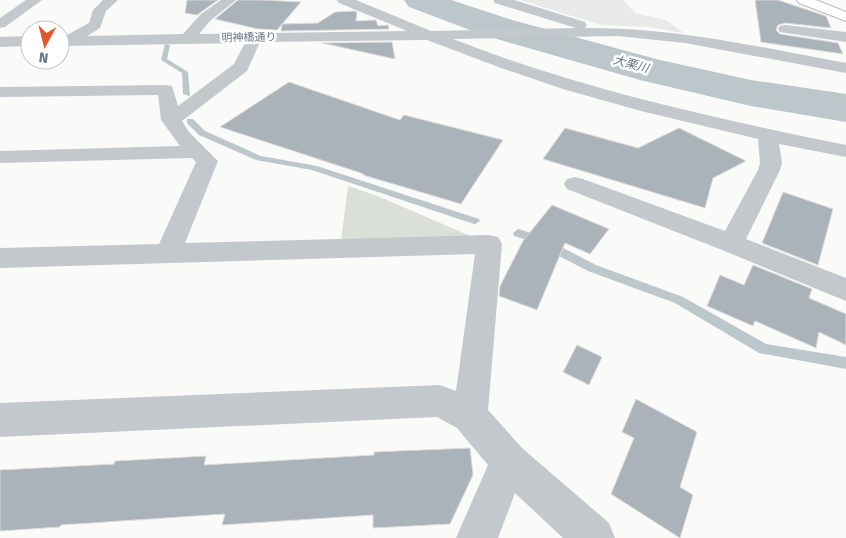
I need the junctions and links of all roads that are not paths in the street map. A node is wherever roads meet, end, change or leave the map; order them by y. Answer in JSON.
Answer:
{"nodes":[{"id":1,"x":111,"y":0,"type":"edge"},
{"id":2,"x":229,"y":0,"type":"edge"},
{"id":3,"x":344,"y":0,"type":"edge"},
{"id":4,"x":500,"y":0,"type":"edge"},
{"id":5,"x":804,"y":0,"type":"edge"},
{"id":6,"x":31,"y":2,"type":"edge"},
{"id":7,"x":0,"y":5,"type":"edge"},
{"id":8,"x":846,"y":17,"type":"edge"},
{"id":9,"x":0,"y":24,"type":"edge"},
{"id":10,"x":785,"y":29,"type":"dead end"},
{"id":11,"x":601,"y":32,"type":"junction"},
{"id":12,"x":433,"y":35,"type":"junction"},
{"id":13,"x":846,"y":36,"type":"edge"},
{"id":14,"x":255,"y":37,"type":"junction"},
{"id":15,"x":70,"y":38,"type":"edge"},
{"id":16,"x":188,"y":38,"type":"junction"},
{"id":17,"x":70,"y":40,"type":"edge"},
{"id":18,"x":20,"y":41,"type":"edge"},
{"id":19,"x":0,"y":42,"type":"edge"},
{"id":20,"x":846,"y":68,"type":"edge"},
{"id":21,"x":0,"y":92,"type":"edge"},
{"id":22,"x":171,"y":120,"type":"junction"},
{"id":23,"x":768,"y":136,"type":"junction"},
{"id":24,"x":197,"y":152,"type":"junction"},
{"id":25,"x":846,"y":152,"type":"edge"},
{"id":26,"x":0,"y":157,"type":"edge"},
{"id":27,"x":575,"y":184,"type":"dead end"},
{"id":28,"x":731,"y":243,"type":"junction"},
{"id":29,"x":168,"y":253,"type":"junction"},
{"id":30,"x":0,"y":258,"type":"edge"},
{"id":31,"x":846,"y":290,"type":"edge"},
{"id":32,"x":470,"y":416,"type":"junction"},
{"id":33,"x":0,"y":420,"type":"edge"},
{"id":34,"x":509,"y":461,"type":"junction"},
{"id":35,"x":477,"y":538,"type":"edge"},
{"id":36,"x":594,"y":538,"type":"edge"}],
"edges":[{"from":1,"to":15,"type":"street"},
{"from":2,"to":16,"type":"street"},
{"from":3,"to":12,"type":"street"},
{"from":4,"to":11,"type":"street"},
{"from":5,"to":8,"type":"main road"},
{"from":6,"to":7,"type":"street"},
{"from":6,"to":9,"type":"street"},
{"from":10,"to":13,"type":"street"},
{"from":11,"to":12,"type":"street","name":"明神橋通り"},
{"from":11,"to":20,"type":"street"},
{"from":12,"to":14,"type":"street","name":"明神橋通り"},
{"from":12,"to":23,"type":"street"},
{"from":14,"to":16,"type":"street","name":"明神橋通り"},
{"from":14,"to":22,"type":"street"},
{"from":16,"to":17,"type":"street","name":"明神橋通り"},
{"from":18,"to":19,"type":"street"},
{"from":21,"to":22,"type":"street"},
{"from":22,"to":24,"type":"street"},
{"from":23,"to":25,"type":"street"},
{"from":23,"to":28,"type":"street"},
{"from":24,"to":26,"type":"street"},
{"from":24,"to":29,"type":"street"},
{"from":27,"to":28,"type":"street"},
{"from":28,"to":31,"type":"street"},
{"from":29,"to":30,"type":"street"},
{"from":29,"to":32,"type":"street"},
{"from":32,"to":33,"type":"street"},
{"from":32,"to":34,"type":"street"},
{"from":34,"to":35,"type":"street"},
{"from":34,"to":36,"type":"street"}]}
